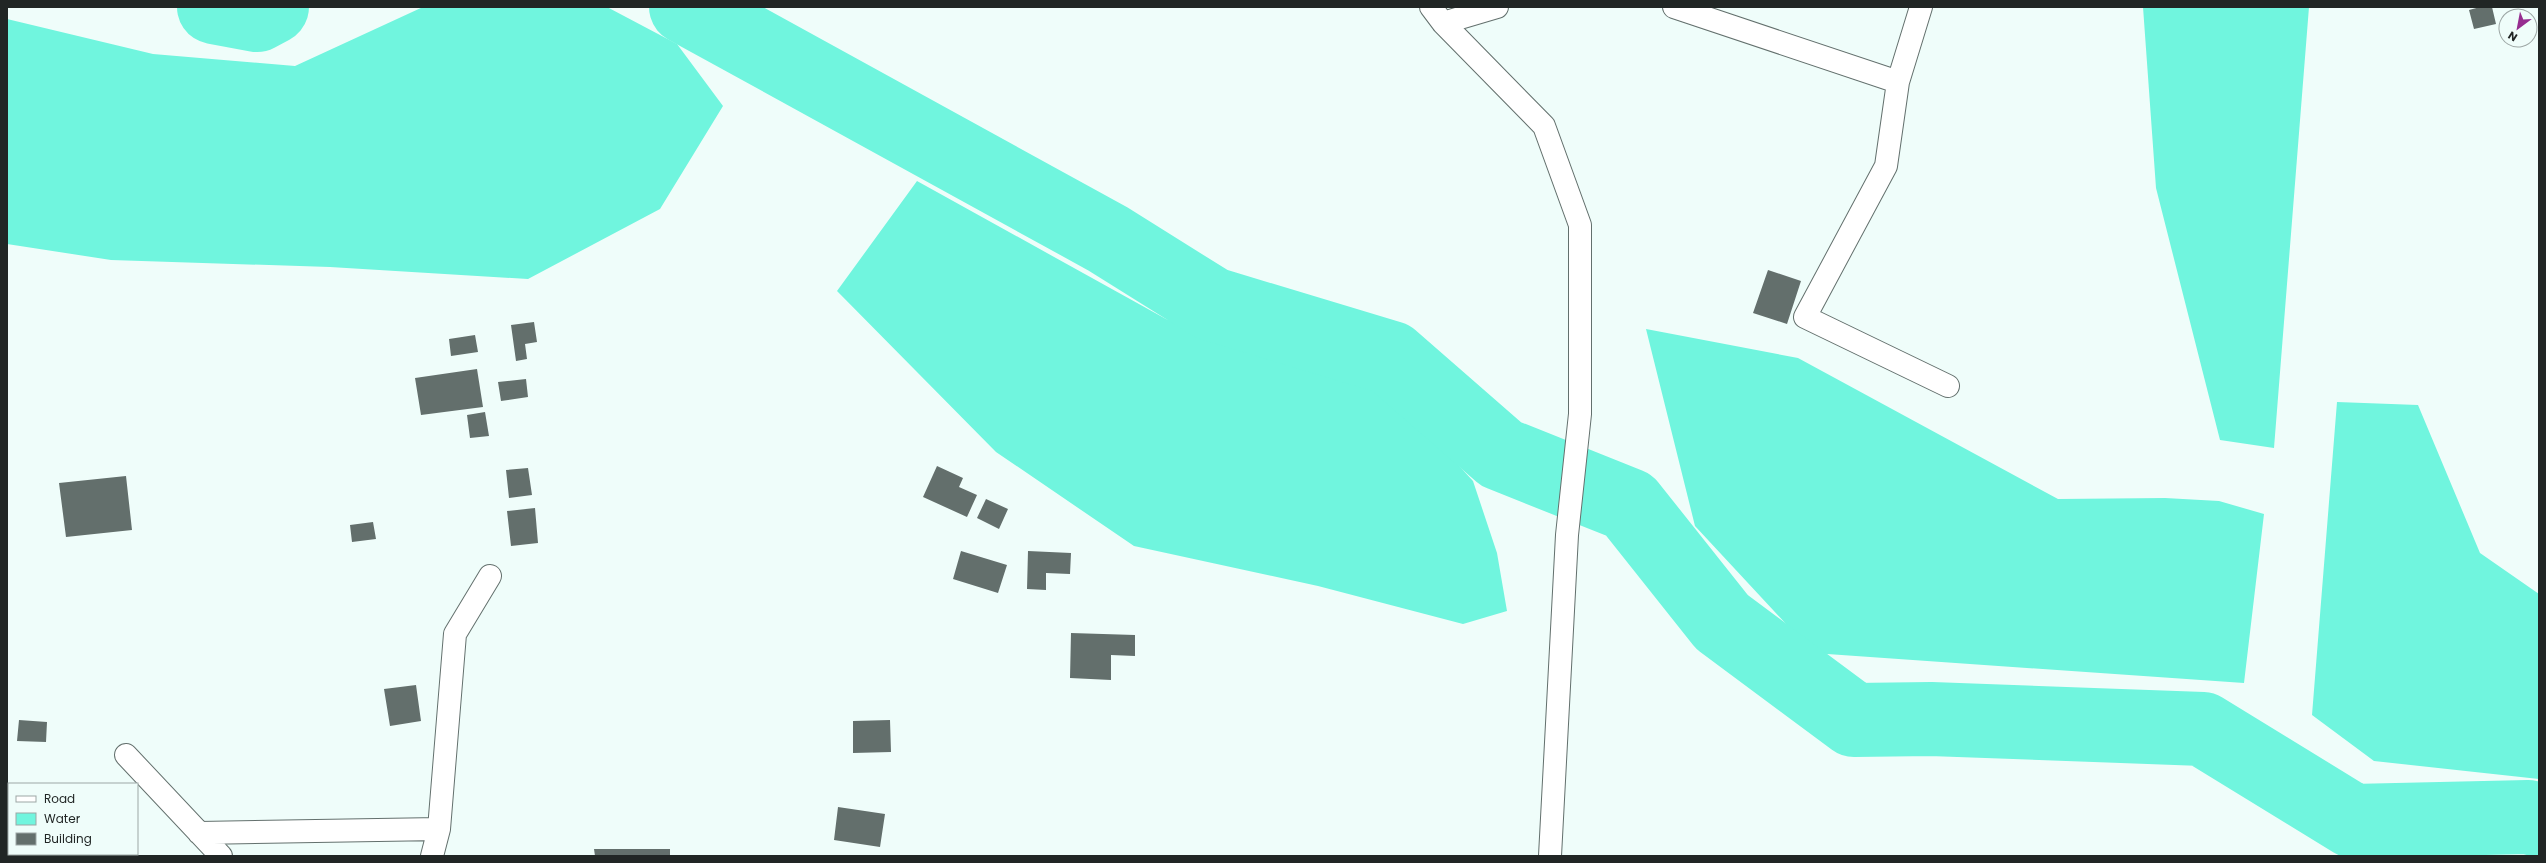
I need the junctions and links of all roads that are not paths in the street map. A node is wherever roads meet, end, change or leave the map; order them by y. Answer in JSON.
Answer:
{"nodes":[{"id":1,"x":1497,"y":7,"type":"edge"},
{"id":2,"x":1674,"y":7,"type":"edge"},
{"id":3,"x":1921,"y":7,"type":"edge"},
{"id":4,"x":1437,"y":15,"type":"edge"},
{"id":5,"x":1898,"y":82,"type":"junction"},
{"id":6,"x":1948,"y":386,"type":"dead end"},
{"id":7,"x":490,"y":576,"type":"dead end"},
{"id":8,"x":126,"y":755,"type":"dead end"},
{"id":9,"x":439,"y":829,"type":"junction"},
{"id":10,"x":198,"y":833,"type":"junction"},
{"id":11,"x":221,"y":856,"type":"edge"},
{"id":12,"x":432,"y":856,"type":"edge"},
{"id":13,"x":1550,"y":856,"type":"edge"}],
"edges":[{"from":1,"to":4,"type":"street"},
{"from":2,"to":5,"type":"street"},
{"from":3,"to":5,"type":"street"},
{"from":4,"to":13,"type":"street"},
{"from":5,"to":6,"type":"street"},
{"from":7,"to":9,"type":"street"},
{"from":8,"to":10,"type":"street"},
{"from":9,"to":10,"type":"street"},
{"from":9,"to":12,"type":"street"},
{"from":10,"to":11,"type":"street"}]}
